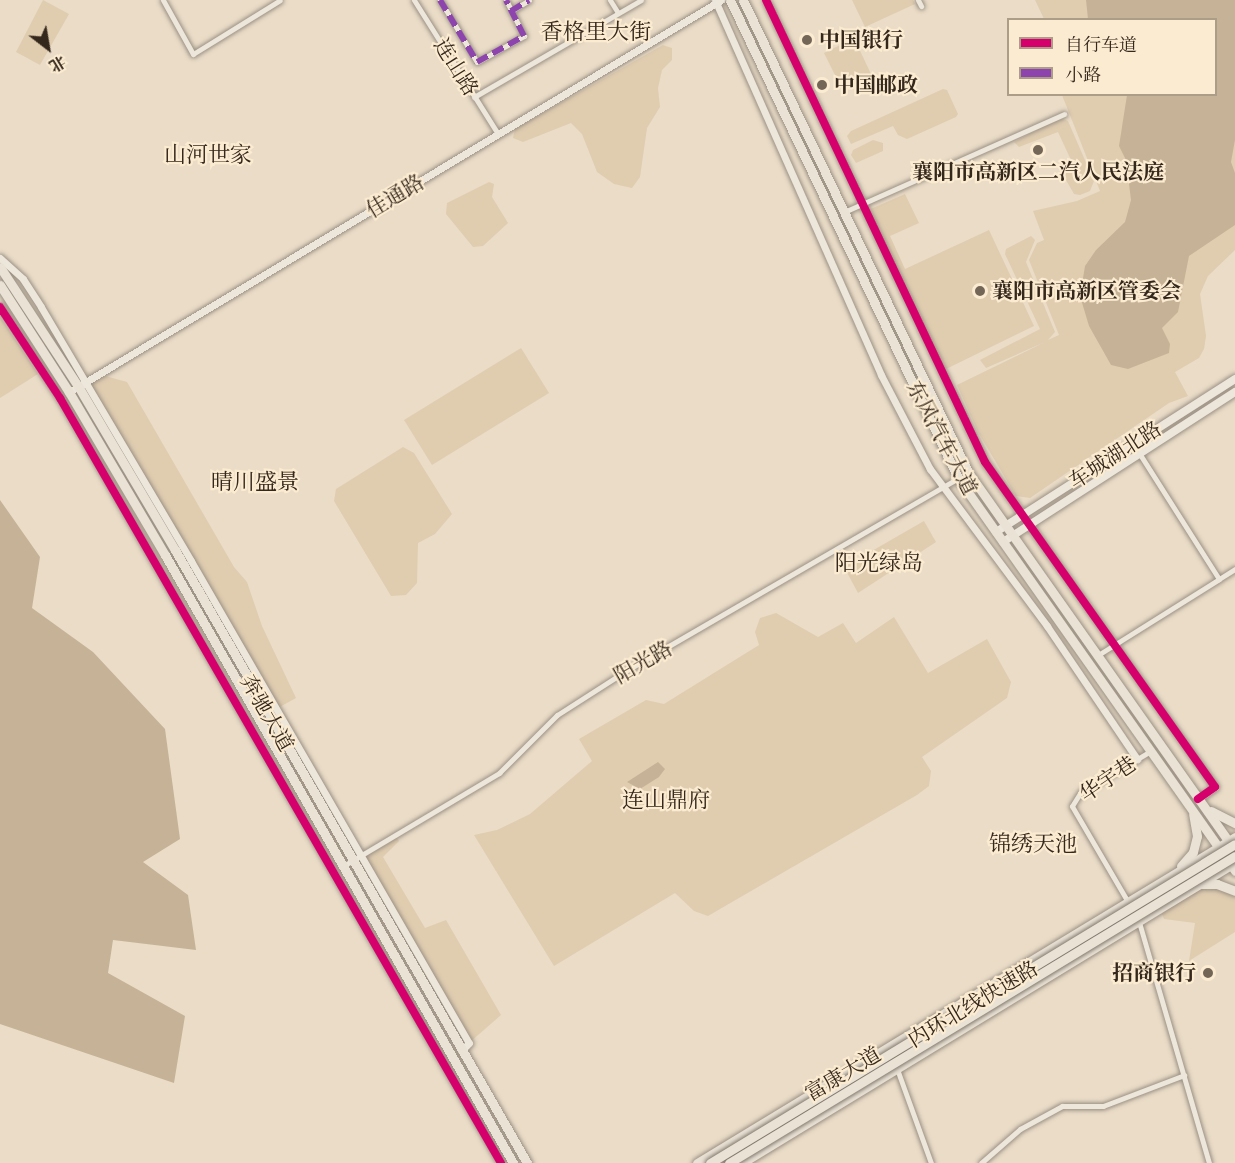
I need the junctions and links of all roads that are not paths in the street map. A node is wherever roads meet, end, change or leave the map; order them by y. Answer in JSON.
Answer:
{"nodes":[{"id":1,"x":163,"y":0,"type":"edge"},
{"id":2,"x":280,"y":0,"type":"edge"},
{"id":3,"x":414,"y":0,"type":"edge"},
{"id":4,"x":440,"y":0,"type":"edge"},
{"id":5,"x":506,"y":0,"type":"edge"},
{"id":6,"x":529,"y":0,"type":"edge"},
{"id":7,"x":610,"y":0,"type":"edge"},
{"id":8,"x":641,"y":0,"type":"edge"},
{"id":9,"x":730,"y":0,"type":"edge"},
{"id":10,"x":743,"y":0,"type":"edge"},
{"id":11,"x":765,"y":0,"type":"edge"},
{"id":12,"x":717,"y":1,"type":"edge"},
{"id":13,"x":511,"y":11,"type":"junction"},
{"id":14,"x":618,"y":13,"type":"junction"},
{"id":15,"x":474,"y":96,"type":"junction"},
{"id":16,"x":1064,"y":114,"type":"dead end"},
{"id":17,"x":498,"y":134,"type":"junction"},
{"id":18,"x":862,"y":204,"type":"junction"},
{"id":19,"x":844,"y":212,"type":"junction"},
{"id":20,"x":0,"y":258,"type":"edge"},
{"id":21,"x":0,"y":267,"type":"edge"},
{"id":22,"x":0,"y":285,"type":"edge"},
{"id":23,"x":0,"y":307,"type":"edge"},
{"id":24,"x":1235,"y":379,"type":"edge"},
{"id":25,"x":78,"y":386,"type":"junction"},
{"id":26,"x":1235,"y":392,"type":"edge"},
{"id":27,"x":1139,"y":453,"type":"junction"},
{"id":28,"x":958,"y":478,"type":"junction"},
{"id":29,"x":944,"y":486,"type":"junction"},
{"id":30,"x":1022,"y":515,"type":"junction"},
{"id":31,"x":1006,"y":525,"type":"junction"},
{"id":32,"x":1029,"y":525,"type":"junction"},
{"id":33,"x":996,"y":532,"type":"junction"},
{"id":34,"x":1013,"y":536,"type":"junction"},
{"id":35,"x":1003,"y":542,"type":"junction"},
{"id":36,"x":1235,"y":569,"type":"edge"},
{"id":37,"x":1219,"y":579,"type":"junction"},
{"id":38,"x":1113,"y":645,"type":"junction"},
{"id":39,"x":1098,"y":655,"type":"junction"},
{"id":40,"x":1149,"y":752,"type":"junction"},
{"id":41,"x":1137,"y":759,"type":"junction"},
{"id":42,"x":1201,"y":802,"type":"junction"},
{"id":43,"x":1192,"y":808,"type":"junction"},
{"id":44,"x":1235,"y":823,"type":"edge"},
{"id":45,"x":1233,"y":841,"type":"edge"},
{"id":46,"x":1219,"y":847,"type":"junction"},
{"id":47,"x":1235,"y":850,"type":"edge"},
{"id":48,"x":352,"y":861,"type":"junction"},
{"id":49,"x":1234,"y":864,"type":"edge"},
{"id":50,"x":1177,"y":872,"type":"junction"},
{"id":51,"x":1200,"y":884,"type":"junction"},
{"id":52,"x":1235,"y":891,"type":"edge"},
{"id":53,"x":1128,"y":902,"type":"junction"},
{"id":54,"x":1139,"y":922,"type":"junction"},
{"id":55,"x":390,"y":948,"type":"junction"},
{"id":56,"x":380,"y":954,"type":"junction"},
{"id":57,"x":885,"y":1049,"type":"junction"},
{"id":58,"x":897,"y":1069,"type":"junction"},
{"id":59,"x":1184,"y":1075,"type":"junction"},
{"id":60,"x":501,"y":1163,"type":"edge"},
{"id":61,"x":513,"y":1163,"type":"edge"},
{"id":62,"x":526,"y":1163,"type":"edge"},
{"id":63,"x":697,"y":1163,"type":"edge"},
{"id":64,"x":710,"y":1163,"type":"edge"},
{"id":65,"x":729,"y":1163,"type":"edge"},
{"id":66,"x":742,"y":1163,"type":"edge"},
{"id":67,"x":931,"y":1163,"type":"edge"},
{"id":68,"x":981,"y":1163,"type":"edge"},
{"id":69,"x":1209,"y":1163,"type":"edge"}],
"edges":[{"from":1,"to":2,"type":"street"},
{"from":3,"to":15,"type":"street","name":"连山路"},
{"from":4,"to":13,"type":"street"},
{"from":5,"to":13,"type":"street"},
{"from":6,"to":13,"type":"street"},
{"from":7,"to":14,"type":"street"},
{"from":8,"to":14,"type":"street"},
{"from":9,"to":28,"type":"main road","name":"东风汽车大道"},
{"from":10,"to":19,"type":"main road","name":"东风汽车大道"},
{"from":11,"to":18,"type":"street"},
{"from":12,"to":17,"type":"street","name":"佳通路"},
{"from":12,"to":29,"type":"street"},
{"from":14,"to":15,"type":"street"},
{"from":15,"to":17,"type":"street","name":"连山路"},
{"from":16,"to":18,"type":"street"},
{"from":17,"to":25,"type":"street","name":"佳通路"},
{"from":18,"to":19,"type":"street"},
{"from":18,"to":30,"type":"street"},
{"from":19,"to":31,"type":"main road","name":"东风汽车大道"},
{"from":20,"to":25,"type":"street"},
{"from":21,"to":25,"type":"main road","name":"奔驰大道"},
{"from":22,"to":25,"type":"main road","name":"奔驰大道"},
{"from":23,"to":56,"type":"street"},
{"from":24,"to":30,"type":"main road","name":"车城湖北路"},
{"from":25,"to":48,"type":"main road","name":"奔驰大道"},
{"from":25,"to":48,"type":"street"},
{"from":26,"to":27,"type":"main road","name":"车城湖北路"},
{"from":27,"to":32,"type":"main road","name":"车城湖北路"},
{"from":27,"to":37,"type":"street"},
{"from":28,"to":29,"type":"street","name":"阳光路"},
{"from":28,"to":33,"type":"main road","name":"东风汽车大道"},
{"from":29,"to":41,"type":"street"},
{"from":29,"to":48,"type":"street","name":"阳光路"},
{"from":30,"to":31,"type":"main road","name":"车城湖北路"},
{"from":30,"to":32,"type":"street"},
{"from":31,"to":33,"type":"main road","name":"车城湖北路"},
{"from":31,"to":34,"type":"main road","name":"东风汽车大道"},
{"from":32,"to":34,"type":"main road","name":"车城湖北路"},
{"from":32,"to":38,"type":"street"},
{"from":33,"to":35,"type":"main road","name":"东风汽车大道"},
{"from":34,"to":35,"type":"main road","name":"车城湖北路"},
{"from":34,"to":39,"type":"main road","name":"东风汽车大道"},
{"from":35,"to":40,"type":"main road","name":"东风汽车大道"},
{"from":36,"to":37,"type":"street"},
{"from":37,"to":38,"type":"street"},
{"from":38,"to":39,"type":"street"},
{"from":38,"to":42,"type":"street"},
{"from":39,"to":42,"type":"main road","name":"东风汽车大道"},
{"from":40,"to":41,"type":"street","name":"华宇巷"},
{"from":40,"to":43,"type":"main road","name":"东风汽车大道"},
{"from":41,"to":53,"type":"street","name":"华宇巷"},
{"from":42,"to":44,"type":"main road"},
{"from":42,"to":45,"type":"main road","name":"东风汽车大道"},
{"from":43,"to":46,"type":"main road","name":"东风汽车大道"},
{"from":43,"to":50,"type":"main road"},
{"from":45,"to":46,"type":"main road","name":"富康大道"},
{"from":45,"to":47,"type":"main road","name":"东风汽车大道"},
{"from":45,"to":64,"type":"main road","name":"内环北线快速路","bridge":true},
{"from":46,"to":49,"type":"main road","name":"东风汽车大道"},
{"from":46,"to":50,"type":"main road","name":"富康大道"},
{"from":48,"to":55,"type":"main road","name":"奔驰大道"},
{"from":48,"to":62,"type":"main road","name":"奔驰大道"},
{"from":49,"to":51,"type":"main road","name":"富康大道"},
{"from":49,"to":65,"type":"main road","name":"内环北线快速路","bridge":true},
{"from":50,"to":53,"type":"main road","name":"富康大道"},
{"from":51,"to":52,"type":"main road"},
{"from":51,"to":54,"type":"main road","name":"富康大道"},
{"from":53,"to":57,"type":"main road","name":"富康大道"},
{"from":54,"to":58,"type":"main road","name":"富康大道"},
{"from":54,"to":59,"type":"street"},
{"from":55,"to":56,"type":"street"},
{"from":55,"to":61,"type":"main road","name":"奔驰大道"},
{"from":56,"to":60,"type":"street"},
{"from":57,"to":58,"type":"street"},
{"from":57,"to":63,"type":"main road","name":"富康大道"},
{"from":58,"to":66,"type":"main road","name":"富康大道"},
{"from":58,"to":67,"type":"street"},
{"from":59,"to":68,"type":"street"},
{"from":59,"to":69,"type":"street"}]}
